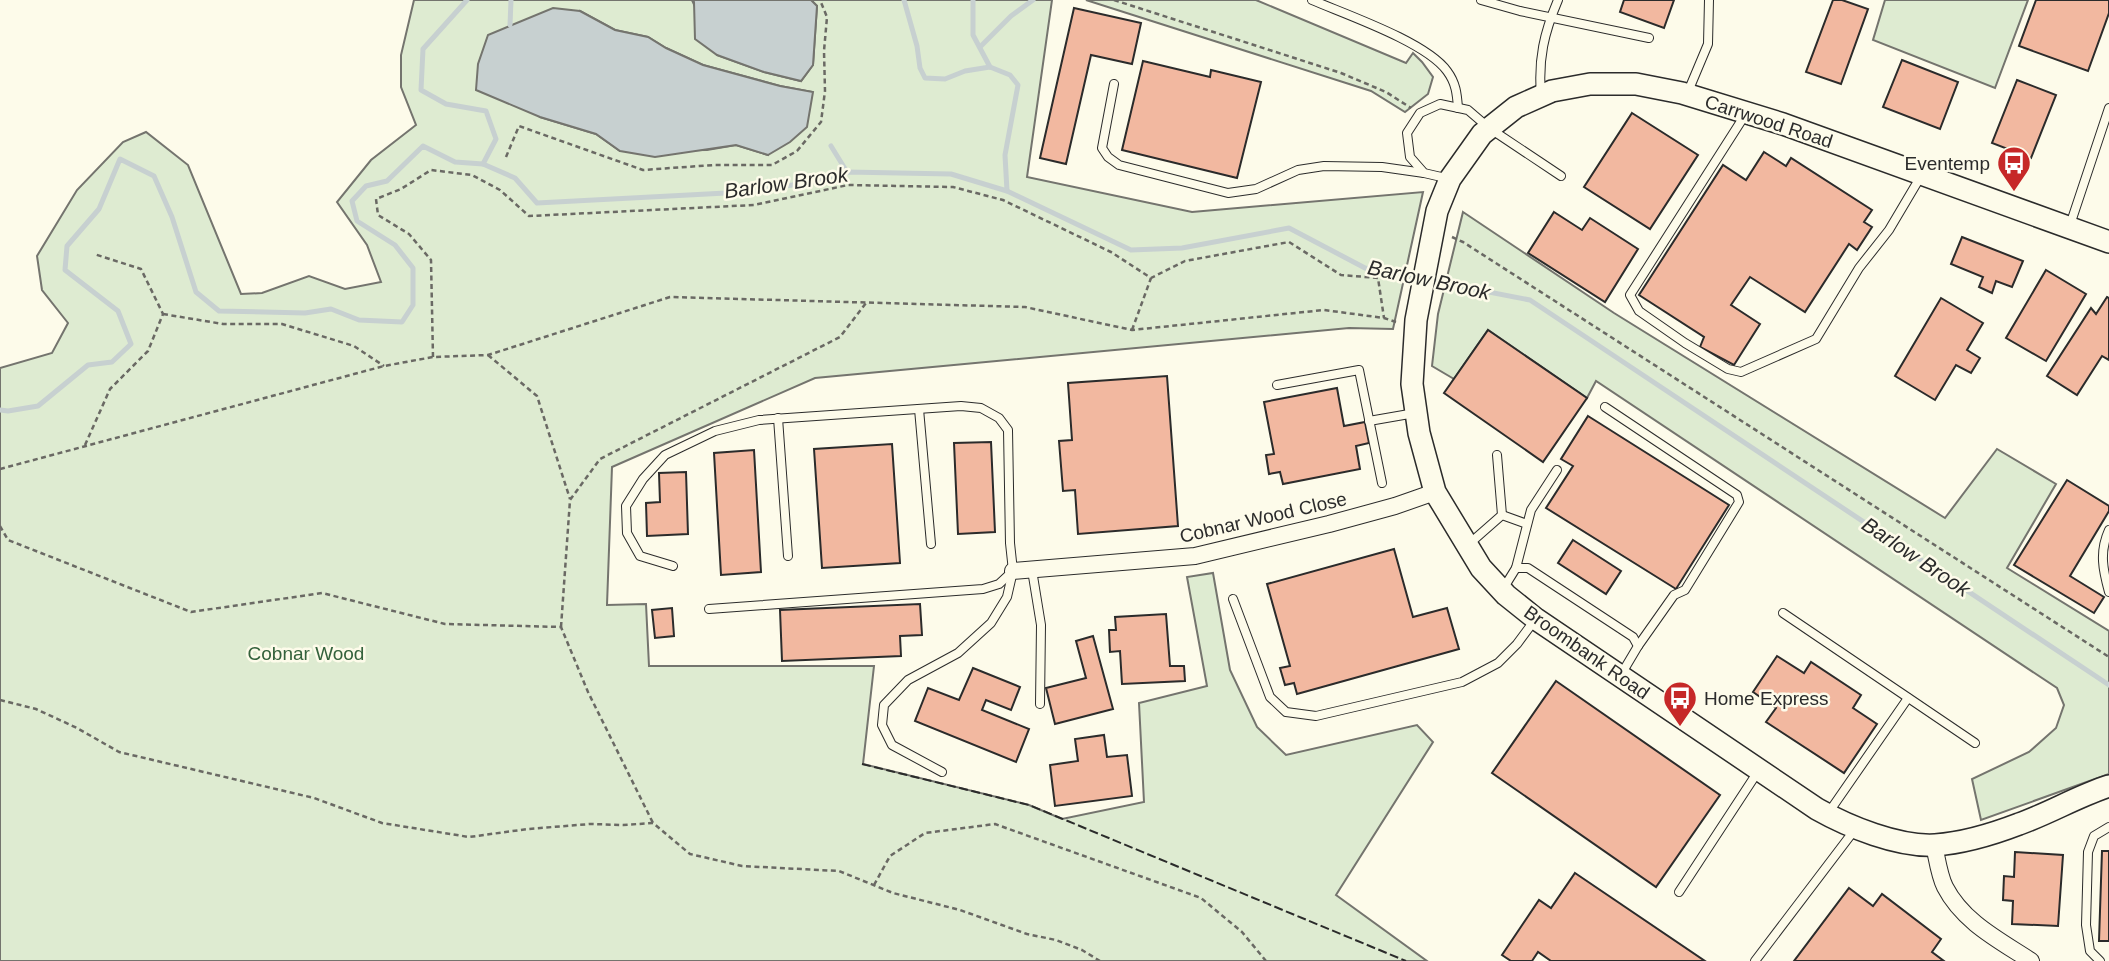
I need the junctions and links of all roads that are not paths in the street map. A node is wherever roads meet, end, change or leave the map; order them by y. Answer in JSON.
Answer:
{"nodes":[{"id":1,"x":1312,"y":0,"type":"edge"},
{"id":2,"x":1481,"y":0,"type":"edge"},
{"id":3,"x":1558,"y":0,"type":"edge"},
{"id":4,"x":1709,"y":0,"type":"edge"},
{"id":5,"x":1551,"y":18,"type":"junction"},
{"id":6,"x":1649,"y":38,"type":"dead end"},
{"id":7,"x":1114,"y":84,"type":"dead end"},
{"id":8,"x":1687,"y":94,"type":"junction"},
{"id":9,"x":1541,"y":96,"type":"junction"},
{"id":10,"x":1458,"y":108,"type":"junction"},
{"id":11,"x":2109,"y":108,"type":"edge"},
{"id":12,"x":1747,"y":113,"type":"junction"},
{"id":13,"x":1489,"y":128,"type":"junction"},
{"id":14,"x":1424,"y":173,"type":"junction"},
{"id":15,"x":1923,"y":174,"type":"junction"},
{"id":16,"x":1561,"y":176,"type":"dead end"},
{"id":17,"x":1450,"y":179,"type":"junction"},
{"id":18,"x":2069,"y":227,"type":"junction"},
{"id":19,"x":2109,"y":242,"type":"edge"},
{"id":20,"x":1277,"y":385,"type":"dead end"},
{"id":21,"x":1605,"y":407,"type":"dead end"},
{"id":22,"x":919,"y":409,"type":"junction"},
{"id":23,"x":1416,"y":413,"type":"junction"},
{"id":24,"x":778,"y":418,"type":"junction"},
{"id":25,"x":1369,"y":421,"type":"junction"},
{"id":26,"x":1497,"y":456,"type":"dead end"},
{"id":27,"x":1557,"y":470,"type":"dead end"},
{"id":28,"x":1382,"y":483,"type":"dead end"},
{"id":29,"x":1435,"y":492,"type":"junction"},
{"id":30,"x":1502,"y":515,"type":"junction"},
{"id":31,"x":1527,"y":524,"type":"junction"},
{"id":32,"x":2109,"y":530,"type":"edge"},
{"id":33,"x":931,"y":544,"type":"dead end"},
{"id":34,"x":1467,"y":546,"type":"junction"},
{"id":35,"x":788,"y":556,"type":"dead end"},
{"id":36,"x":673,"y":566,"type":"dead end"},
{"id":37,"x":1516,"y":568,"type":"junction"},
{"id":38,"x":1032,"y":570,"type":"junction"},
{"id":39,"x":1013,"y":571,"type":"junction"},
{"id":40,"x":1502,"y":590,"type":"junction"},
{"id":41,"x":2109,"y":592,"type":"edge"},
{"id":42,"x":1234,"y":599,"type":"dead end"},
{"id":43,"x":709,"y":609,"type":"dead end"},
{"id":44,"x":1783,"y":613,"type":"dead end"},
{"id":45,"x":1536,"y":619,"type":"junction"},
{"id":46,"x":1638,"y":646,"type":"junction"},
{"id":47,"x":1620,"y":676,"type":"junction"},
{"id":48,"x":1908,"y":698,"type":"junction"},
{"id":49,"x":1040,"y":704,"type":"dead end"},
{"id":50,"x":1975,"y":743,"type":"dead end"},
{"id":51,"x":1759,"y":770,"type":"junction"},
{"id":52,"x":942,"y":772,"type":"dead end"},
{"id":53,"x":2109,"y":786,"type":"edge"},
{"id":54,"x":1827,"y":815,"type":"junction"},
{"id":55,"x":2109,"y":827,"type":"edge"},
{"id":56,"x":1856,"y":828,"type":"junction"},
{"id":57,"x":1934,"y":845,"type":"junction"},
{"id":58,"x":1679,"y":892,"type":"dead end"},
{"id":59,"x":1759,"y":960,"type":"edge"},
{"id":60,"x":2031,"y":961,"type":"edge"},
{"id":61,"x":2100,"y":961,"type":"edge"}],
"edges":[{"from":1,"to":10,"type":"lane"},
{"from":2,"to":5,"type":"lane"},
{"from":3,"to":5,"type":"lane"},
{"from":4,"to":8,"type":"lane"},
{"from":5,"to":6,"type":"lane"},
{"from":5,"to":9,"type":"lane"},
{"from":7,"to":14,"type":"lane"},
{"from":8,"to":9,"type":"street","name":"Carrwood Road"},
{"from":8,"to":12,"type":"street","name":"Carrwood Road"},
{"from":9,"to":13,"type":"street","name":"Carrwood Road"},
{"from":10,"to":13,"type":"lane"},
{"from":10,"to":14,"type":"lane"},
{"from":11,"to":18,"type":"lane"},
{"from":12,"to":15,"type":"street","name":"Carrwood Road"},
{"from":12,"to":15,"type":"lane"},
{"from":13,"to":16,"type":"lane"},
{"from":13,"to":17,"type":"street","name":"Carrwood Road"},
{"from":14,"to":17,"type":"lane"},
{"from":15,"to":18,"type":"street","name":"Carrwood Road"},
{"from":17,"to":23,"type":"street","name":"Broombank Road"},
{"from":18,"to":19,"type":"street","name":"Carrwood Road"},
{"from":20,"to":25,"type":"lane"},
{"from":21,"to":46,"type":"lane"},
{"from":22,"to":24,"type":"lane"},
{"from":22,"to":33,"type":"lane"},
{"from":22,"to":39,"type":"lane"},
{"from":23,"to":25,"type":"lane"},
{"from":23,"to":29,"type":"street","name":"Broombank Road"},
{"from":24,"to":35,"type":"lane"},
{"from":24,"to":36,"type":"lane"},
{"from":25,"to":28,"type":"lane"},
{"from":26,"to":30,"type":"lane"},
{"from":27,"to":31,"type":"lane"},
{"from":29,"to":34,"type":"street","name":"Broombank Road"},
{"from":29,"to":38,"type":"street","name":"Cobnar Wood Close"},
{"from":30,"to":31,"type":"lane"},
{"from":30,"to":34,"type":"lane"},
{"from":31,"to":37,"type":"lane"},
{"from":32,"to":41,"type":"lane"},
{"from":34,"to":40,"type":"street","name":"Broombank Road"},
{"from":37,"to":40,"type":"lane"},
{"from":37,"to":46,"type":"lane"},
{"from":38,"to":39,"type":"street","name":"Cobnar Wood Close"},
{"from":38,"to":49,"type":"lane"},
{"from":39,"to":43,"type":"lane"},
{"from":39,"to":52,"type":"lane"},
{"from":40,"to":45,"type":"street","name":"Broombank Road"},
{"from":42,"to":45,"type":"lane"},
{"from":44,"to":48,"type":"lane"},
{"from":45,"to":47,"type":"street","name":"Broombank Road"},
{"from":46,"to":47,"type":"lane"},
{"from":47,"to":51,"type":"street","name":"Broombank Road"},
{"from":48,"to":50,"type":"lane"},
{"from":48,"to":54,"type":"lane"},
{"from":51,"to":54,"type":"street","name":"Broombank Road"},
{"from":51,"to":58,"type":"lane"},
{"from":53,"to":57,"type":"street","name":"Broombank Road"},
{"from":54,"to":56,"type":"street","name":"Broombank Road"},
{"from":55,"to":61,"type":"lane"},
{"from":56,"to":57,"type":"street","name":"Broombank Road"},
{"from":56,"to":59,"type":"lane"},
{"from":57,"to":60,"type":"street"}]}
